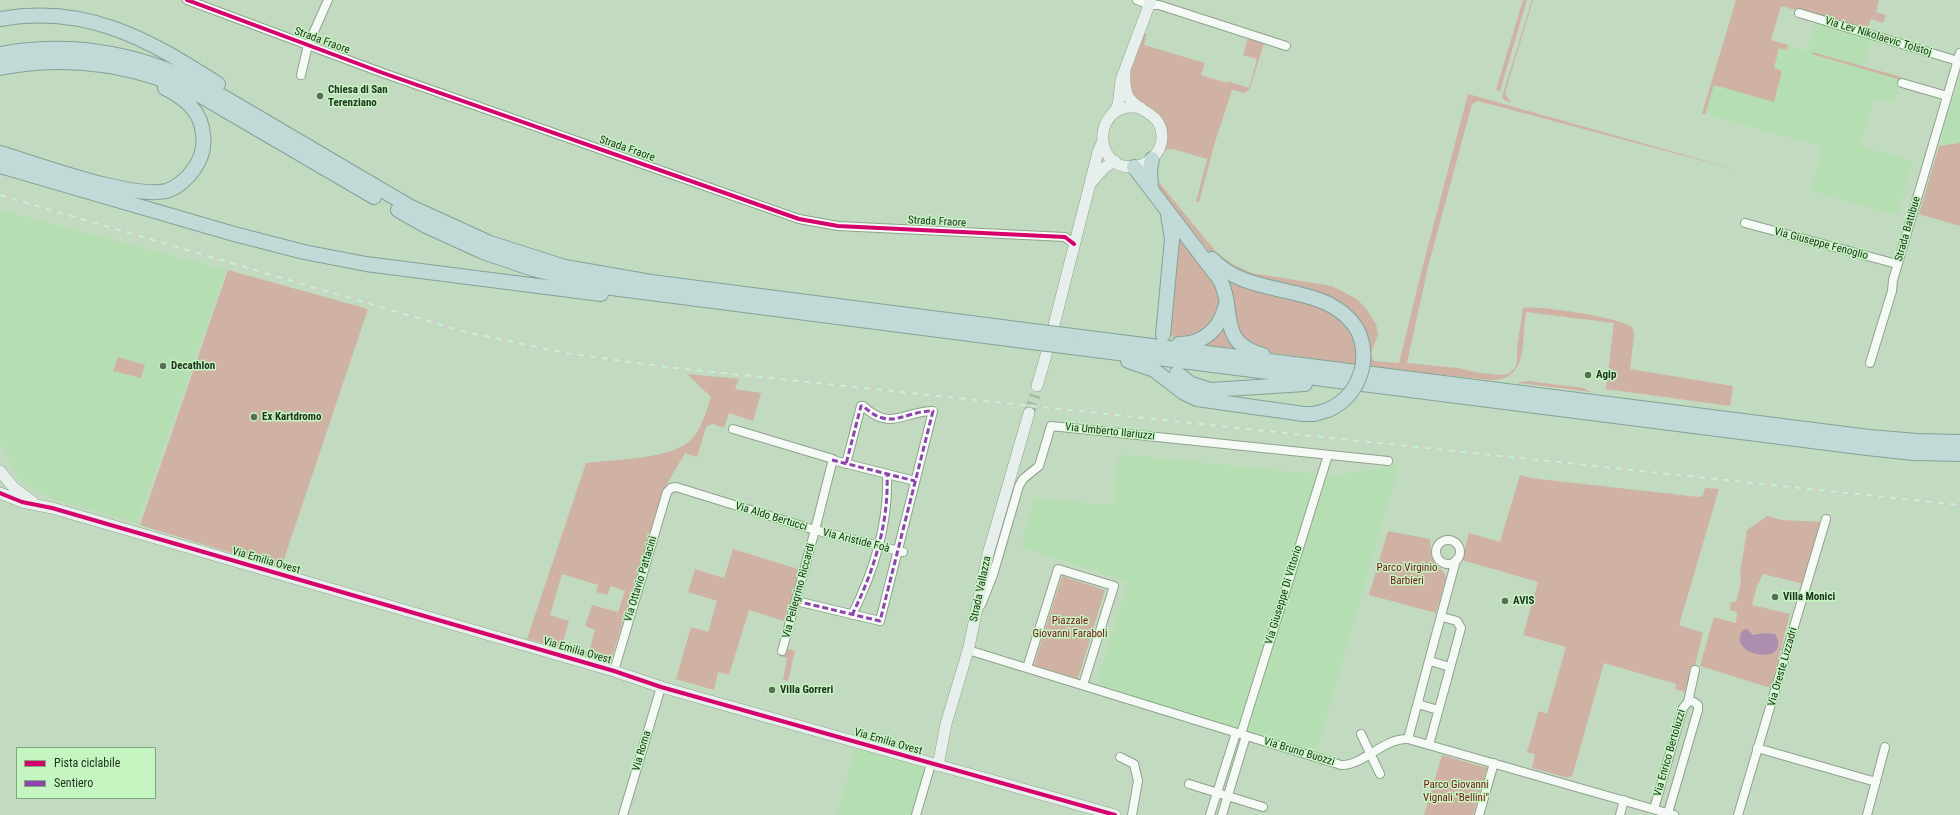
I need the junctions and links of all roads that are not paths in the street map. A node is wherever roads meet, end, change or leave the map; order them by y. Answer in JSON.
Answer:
{"nodes":[{"id":1,"x":187,"y":0,"type":"edge"},
{"id":2,"x":328,"y":0,"type":"edge"},
{"id":3,"x":1137,"y":0,"type":"edge"},
{"id":4,"x":1150,"y":3,"type":"edge"},
{"id":5,"x":1799,"y":13,"type":"dead end"},
{"id":6,"x":0,"y":18,"type":"edge"},
{"id":7,"x":308,"y":45,"type":"junction"},
{"id":8,"x":1286,"y":46,"type":"dead end"},
{"id":9,"x":0,"y":54,"type":"edge"},
{"id":10,"x":1959,"y":57,"type":"edge"},
{"id":11,"x":58,"y":61,"type":"junction"},
{"id":12,"x":0,"y":68,"type":"edge"},
{"id":13,"x":1125,"y":72,"type":"junction"},
{"id":14,"x":301,"y":75,"type":"dead end"},
{"id":15,"x":1902,"y":83,"type":"dead end"},
{"id":16,"x":1947,"y":96,"type":"junction"},
{"id":17,"x":1141,"y":108,"type":"junction"},
{"id":18,"x":1111,"y":115,"type":"junction"},
{"id":19,"x":1102,"y":143,"type":"junction"},
{"id":20,"x":0,"y":153,"type":"edge"},
{"id":21,"x":1152,"y":159,"type":"junction"},
{"id":22,"x":333,"y":160,"type":"junction"},
{"id":23,"x":1115,"y":161,"type":"junction"},
{"id":24,"x":0,"y":166,"type":"edge"},
{"id":25,"x":1134,"y":167,"type":"junction"},
{"id":26,"x":1091,"y":183,"type":"junction"},
{"id":27,"x":1151,"y":189,"type":"junction"},
{"id":28,"x":1165,"y":207,"type":"junction"},
{"id":29,"x":1745,"y":223,"type":"dead end"},
{"id":30,"x":1074,"y":244,"type":"junction"},
{"id":31,"x":1897,"y":264,"type":"junction"},
{"id":32,"x":707,"y":301,"type":"junction"},
{"id":33,"x":1226,"y":304,"type":"junction"},
{"id":34,"x":1054,"y":325,"type":"dead end"},
{"id":35,"x":1163,"y":335,"type":"dead end"},
{"id":36,"x":1032,"y":336,"type":"junction"},
{"id":37,"x":1099,"y":339,"type":"junction"},
{"id":38,"x":1072,"y":342,"type":"junction"},
{"id":39,"x":1047,"y":352,"type":"dead end"},
{"id":40,"x":1870,"y":363,"type":"dead end"},
{"id":41,"x":1177,"y":373,"type":"dead end"},
{"id":42,"x":1379,"y":375,"type":"junction"},
{"id":43,"x":1339,"y":381,"type":"junction"},
{"id":44,"x":1036,"y":391,"type":"tunnel mouth"},
{"id":45,"x":1029,"y":413,"type":"tunnel mouth"},
{"id":46,"x":733,"y":429,"type":"dead end"},
{"id":47,"x":1960,"y":442,"type":"edge"},
{"id":48,"x":1960,"y":454,"type":"edge"},
{"id":49,"x":1328,"y":455,"type":"junction"},
{"id":50,"x":832,"y":460,"type":"junction"},
{"id":51,"x":1388,"y":461,"type":"dead end"},
{"id":52,"x":846,"y":464,"type":"junction"},
{"id":53,"x":0,"y":471,"type":"edge"},
{"id":54,"x":887,"y":474,"type":"junction"},
{"id":55,"x":915,"y":481,"type":"junction"},
{"id":56,"x":671,"y":488,"type":"joint"},
{"id":57,"x":0,"y":494,"type":"edge"},
{"id":58,"x":35,"y":504,"type":"junction"},
{"id":59,"x":1826,"y":518,"type":"dead end"},
{"id":60,"x":815,"y":530,"type":"junction"},
{"id":61,"x":879,"y":546,"type":"junction"},
{"id":62,"x":901,"y":552,"type":"junction"},
{"id":63,"x":1456,"y":560,"type":"junction"},
{"id":64,"x":1446,"y":564,"type":"junction"},
{"id":65,"x":1452,"y":577,"type":"junction"},
{"id":66,"x":796,"y":601,"type":"junction"},
{"id":67,"x":852,"y":615,"type":"junction"},
{"id":68,"x":1442,"y":617,"type":"junction"},
{"id":69,"x":973,"y":628,"type":"junction"},
{"id":70,"x":968,"y":650,"type":"junction"},
{"id":71,"x":782,"y":651,"type":"dead end"},
{"id":72,"x":1430,"y":661,"type":"junction"},
{"id":73,"x":1450,"y":666,"type":"junction"},
{"id":74,"x":1027,"y":668,"type":"junction"},
{"id":75,"x":1695,"y":670,"type":"dead end"},
{"id":76,"x":614,"y":671,"type":"junction"},
{"id":77,"x":1083,"y":685,"type":"junction"},
{"id":78,"x":661,"y":687,"type":"junction"},
{"id":79,"x":1688,"y":702,"type":"junction"},
{"id":80,"x":1418,"y":704,"type":"junction"},
{"id":81,"x":1438,"y":710,"type":"junction"},
{"id":82,"x":1241,"y":734,"type":"junction"},
{"id":83,"x":1361,"y":734,"type":"dead end"},
{"id":84,"x":1408,"y":739,"type":"junction"},
{"id":85,"x":1429,"y":745,"type":"junction"},
{"id":86,"x":1885,"y":747,"type":"dead end"},
{"id":87,"x":1757,"y":748,"type":"junction"},
{"id":88,"x":1370,"y":753,"type":"junction"},
{"id":89,"x":1120,"y":757,"type":"dead end"},
{"id":90,"x":1494,"y":763,"type":"junction"},
{"id":91,"x":934,"y":765,"type":"junction"},
{"id":92,"x":1380,"y":774,"type":"dead end"},
{"id":93,"x":1876,"y":782,"type":"junction"},
{"id":94,"x":1189,"y":784,"type":"dead end"},
{"id":95,"x":1217,"y":792,"type":"junction"},
{"id":96,"x":1228,"y":796,"type":"junction"},
{"id":97,"x":1624,"y":800,"type":"junction"},
{"id":98,"x":1263,"y":807,"type":"dead end"},
{"id":99,"x":1654,"y":809,"type":"junction"},
{"id":100,"x":1671,"y":814,"type":"edge"},
{"id":101,"x":623,"y":815,"type":"edge"},
{"id":102,"x":916,"y":815,"type":"edge"},
{"id":103,"x":1115,"y":815,"type":"edge"},
{"id":104,"x":1132,"y":815,"type":"edge"},
{"id":105,"x":1210,"y":815,"type":"edge"},
{"id":106,"x":1222,"y":815,"type":"edge"},
{"id":107,"x":1479,"y":815,"type":"edge"},
{"id":108,"x":1620,"y":815,"type":"edge"},
{"id":109,"x":1738,"y":815,"type":"edge"},
{"id":110,"x":1868,"y":815,"type":"edge"}],
"edges":[{"from":1,"to":7,"type":"street","name":"Strada Fraore"},
{"from":2,"to":7,"type":"street"},
{"from":3,"to":4,"type":"street"},
{"from":4,"to":8,"type":"street"},
{"from":4,"to":13,"type":"street"},
{"from":5,"to":10,"type":"street","name":"Via Lev Nikolaevic Tolstoj"},
{"from":6,"to":22,"type":"highway"},
{"from":7,"to":14,"type":"street"},
{"from":7,"to":30,"type":"street","name":"Strada Fraore"},
{"from":9,"to":22,"type":"highway"},
{"from":10,"to":16,"type":"street","name":"Strada Battibue"},
{"from":11,"to":12,"type":"highway"},
{"from":11,"to":20,"type":"highway"},
{"from":11,"to":32,"type":"highway"},
{"from":13,"to":17,"type":"street"},
{"from":13,"to":18,"type":"street"},
{"from":15,"to":16,"type":"street"},
{"from":16,"to":31,"type":"street","name":"Strada Battibue"},
{"from":17,"to":18,"type":"street"},
{"from":17,"to":21,"type":"street"},
{"from":18,"to":19,"type":"street"},
{"from":19,"to":23,"type":"street"},
{"from":19,"to":26,"type":"street"},
{"from":21,"to":25,"type":"street"},
{"from":21,"to":27,"type":"highway"},
{"from":22,"to":36,"type":"highway"},
{"from":23,"to":25,"type":"street"},
{"from":23,"to":26,"type":"street"},
{"from":24,"to":32,"type":"highway"},
{"from":25,"to":27,"type":"highway"},
{"from":26,"to":30,"type":"street"},
{"from":27,"to":28,"type":"highway"},
{"from":28,"to":33,"type":"highway"},
{"from":28,"to":35,"type":"highway"},
{"from":28,"to":38,"type":"highway","bridge":true},
{"from":29,"to":31,"type":"street","name":"Via Giuseppe Fenoglio"},
{"from":30,"to":34,"type":"street"},
{"from":31,"to":40,"type":"street","name":"Strada Battibue"},
{"from":32,"to":36,"type":"highway"},
{"from":33,"to":37,"type":"highway"},
{"from":33,"to":42,"type":"highway"},
{"from":36,"to":38,"type":"highway","bridge":true},
{"from":37,"to":38,"type":"highway"},
{"from":37,"to":42,"type":"highway"},
{"from":38,"to":43,"type":"highway"},
{"from":39,"to":44,"type":"street"},
{"from":41,"to":43,"type":"highway"},
{"from":42,"to":47,"type":"highway"},
{"from":43,"to":48,"type":"highway"},
{"from":45,"to":69,"type":"street","name":"Strada Vallazza"},
{"from":46,"to":50,"type":"street"},
{"from":49,"to":51,"type":"street","name":"Via Umberto Ilariuzzi"},
{"from":49,"to":69,"type":"street","name":"Via Umberto Ilariuzzi"},
{"from":49,"to":82,"type":"street","name":"Via Giuseppe Di Vittorio"},
{"from":50,"to":52,"type":"street"},
{"from":50,"to":60,"type":"street","name":"Via Aldo Bertucci"},
{"from":52,"to":54,"type":"street"},
{"from":52,"to":55,"type":"street"},
{"from":53,"to":58,"type":"street"},
{"from":54,"to":55,"type":"street"},
{"from":54,"to":61,"type":"street"},
{"from":55,"to":62,"type":"street"},
{"from":56,"to":60,"type":"street","name":"Via Aldo Bertucci"},
{"from":56,"to":76,"type":"street","name":"Via Ottavio Pattacini"},
{"from":57,"to":58,"type":"street","name":"Via Emilia Ovest"},
{"from":58,"to":76,"type":"street","name":"Via Emilia Ovest"},
{"from":59,"to":87,"type":"street","name":"Via Oreste Lizzadri"},
{"from":60,"to":61,"type":"street","name":"Via Aristide Foà"},
{"from":60,"to":66,"type":"street","name":"Via Pellegrino Riccardi"},
{"from":61,"to":62,"type":"street","name":"Via Aristide Foà"},
{"from":61,"to":67,"type":"street"},
{"from":62,"to":67,"type":"street"},
{"from":63,"to":64,"type":"street"},
{"from":63,"to":64,"type":"street"},
{"from":63,"to":65,"type":"street"},
{"from":64,"to":65,"type":"street"},
{"from":65,"to":68,"type":"street"},
{"from":66,"to":67,"type":"street"},
{"from":66,"to":71,"type":"street","name":"Via Pellegrino Riccardi"},
{"from":68,"to":72,"type":"street"},
{"from":68,"to":73,"type":"street"},
{"from":69,"to":70,"type":"street","name":"Strada Vallazza"},
{"from":70,"to":74,"type":"street","name":"Via Bruno Buozzi"},
{"from":70,"to":91,"type":"street","name":"Strada Vallazza"},
{"from":72,"to":73,"type":"street"},
{"from":72,"to":80,"type":"street"},
{"from":73,"to":81,"type":"street"},
{"from":74,"to":77,"type":"street","name":"Via Bruno Buozzi"},
{"from":74,"to":77,"type":"street"},
{"from":75,"to":79,"type":"street"},
{"from":76,"to":78,"type":"street","name":"Via Emilia Ovest"},
{"from":77,"to":82,"type":"street","name":"Via Bruno Buozzi"},
{"from":78,"to":91,"type":"street","name":"Via Emilia Ovest"},
{"from":78,"to":101,"type":"street","name":"Via Roma"},
{"from":79,"to":99,"type":"street","name":"Via Enrico Bertoluzzi"},
{"from":79,"to":100,"type":"street","name":"Via Enrico Bertoluzzi"},
{"from":80,"to":81,"type":"street"},
{"from":80,"to":84,"type":"street"},
{"from":81,"to":85,"type":"street"},
{"from":82,"to":88,"type":"street","name":"Via Bruno Buozzi"},
{"from":82,"to":95,"type":"street"},
{"from":82,"to":96,"type":"street"},
{"from":83,"to":88,"type":"street"},
{"from":84,"to":85,"type":"street","name":"Via Bruno Buozzi"},
{"from":84,"to":88,"type":"street","name":"Via Bruno Buozzi"},
{"from":85,"to":90,"type":"street","name":"Via Bruno Buozzi"},
{"from":86,"to":93,"type":"street"},
{"from":87,"to":93,"type":"street"},
{"from":87,"to":109,"type":"street","name":"Via Oreste Lizzadri"},
{"from":88,"to":92,"type":"street"},
{"from":89,"to":104,"type":"street"},
{"from":90,"to":97,"type":"street","name":"Via Bruno Buozzi"},
{"from":90,"to":107,"type":"street"},
{"from":91,"to":102,"type":"street"},
{"from":91,"to":103,"type":"street","name":"Via Emilia Ovest"},
{"from":93,"to":110,"type":"street"},
{"from":94,"to":95,"type":"street"},
{"from":95,"to":96,"type":"street"},
{"from":95,"to":105,"type":"street"},
{"from":96,"to":98,"type":"street"},
{"from":96,"to":106,"type":"street"},
{"from":97,"to":99,"type":"street","name":"Via Bruno Buozzi"},
{"from":97,"to":108,"type":"street"},
{"from":99,"to":100,"type":"street","name":"Via Bruno Buozzi"}]}
